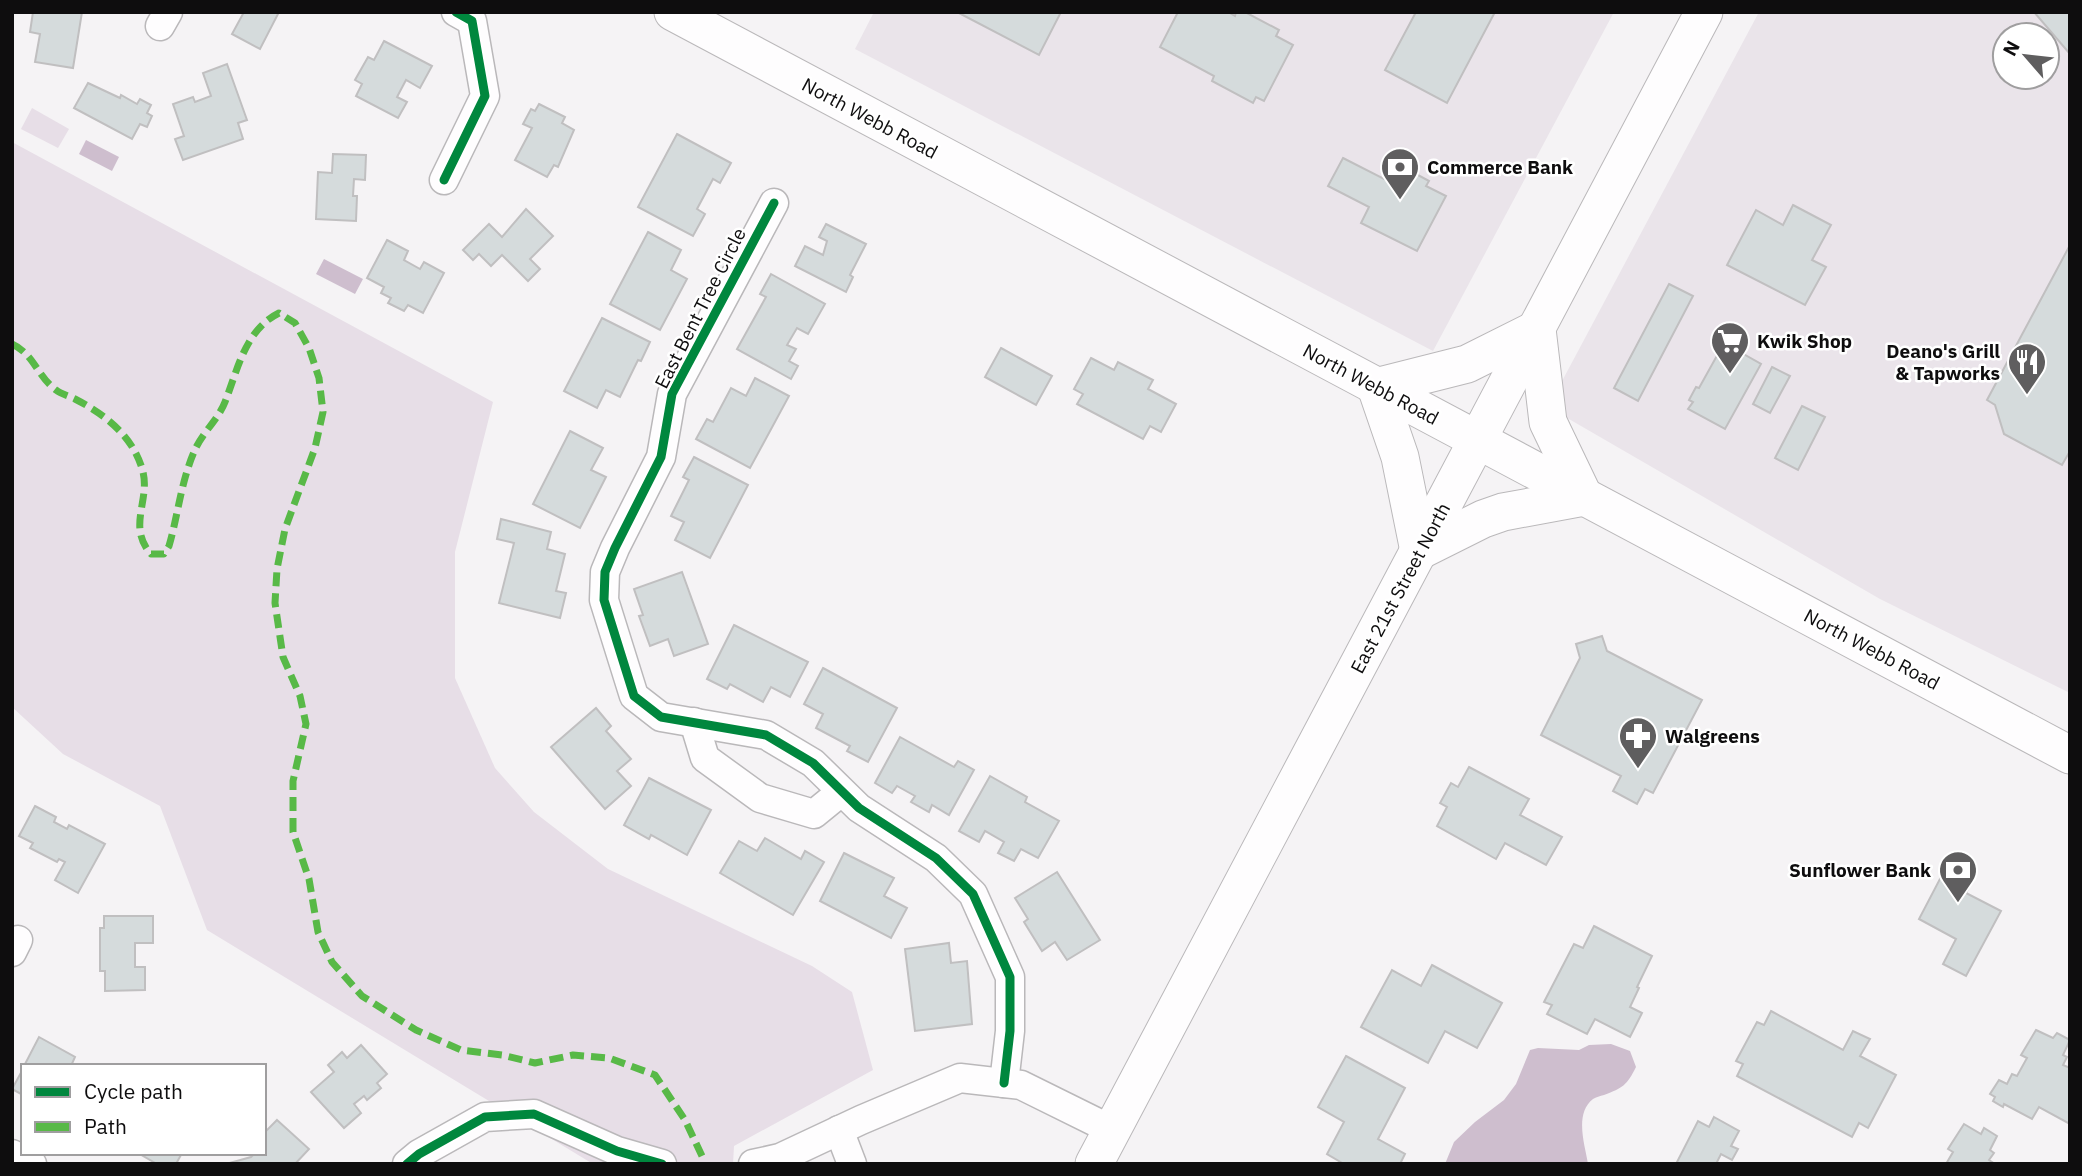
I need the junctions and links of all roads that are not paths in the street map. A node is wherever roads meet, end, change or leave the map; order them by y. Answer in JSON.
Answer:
{"nodes":[{"id":1,"x":456,"y":12,"type":"edge"},
{"id":2,"x":673,"y":12,"type":"edge"},
{"id":3,"x":1704,"y":12,"type":"edge"},
{"id":4,"x":444,"y":180,"type":"dead end"},
{"id":5,"x":774,"y":203,"type":"dead end"},
{"id":6,"x":1537,"y":329,"type":"junction"},
{"id":7,"x":1376,"y":387,"type":"junction"},
{"id":8,"x":1478,"y":441,"type":"junction"},
{"id":9,"x":1584,"y":497,"type":"junction"},
{"id":10,"x":1419,"y":551,"type":"junction"},
{"id":11,"x":694,"y":722,"type":"junction"},
{"id":12,"x":2070,"y":755,"type":"edge"},
{"id":13,"x":841,"y":792,"type":"junction"},
{"id":14,"x":1004,"y":1083,"type":"junction"},
{"id":15,"x":839,"y":1130,"type":"junction"},
{"id":16,"x":1112,"y":1130,"type":"junction"},
{"id":17,"x":12,"y":1154,"type":"edge"},
{"id":18,"x":32,"y":1164,"type":"edge"},
{"id":19,"x":407,"y":1164,"type":"edge"},
{"id":20,"x":662,"y":1164,"type":"edge"},
{"id":21,"x":753,"y":1164,"type":"edge"},
{"id":22,"x":852,"y":1164,"type":"edge"},
{"id":23,"x":1094,"y":1164,"type":"edge"}],
"edges":[{"from":1,"to":4,"type":"street"},
{"from":2,"to":7,"type":"main road","name":"North Webb Road"},
{"from":3,"to":6,"type":"main road","name":"East 21st Street North"},
{"from":5,"to":11,"type":"street","name":"East Bent Tree Circle"},
{"from":6,"to":7,"type":"main road"},
{"from":6,"to":8,"type":"main road","name":"East 21st Street North"},
{"from":6,"to":9,"type":"main road"},
{"from":7,"to":8,"type":"main road","name":"North Webb Road"},
{"from":7,"to":10,"type":"main road"},
{"from":8,"to":9,"type":"main road","name":"North Webb Road"},
{"from":8,"to":10,"type":"main road","name":"East 21st Street North"},
{"from":9,"to":10,"type":"main road"},
{"from":9,"to":12,"type":"main road","name":"North Webb Road"},
{"from":10,"to":16,"type":"main road","name":"East 21st Street North"},
{"from":11,"to":13,"type":"street","name":"East Bent Tree Circle"},
{"from":11,"to":13,"type":"street"},
{"from":13,"to":14,"type":"street","name":"East Bent Tree Circle"},
{"from":14,"to":15,"type":"street"},
{"from":14,"to":16,"type":"street"},
{"from":15,"to":21,"type":"street"},
{"from":15,"to":22,"type":"street"},
{"from":16,"to":23,"type":"main road","name":"East 21st Street North"},
{"from":17,"to":18,"type":"street"},
{"from":19,"to":20,"type":"street"}]}
